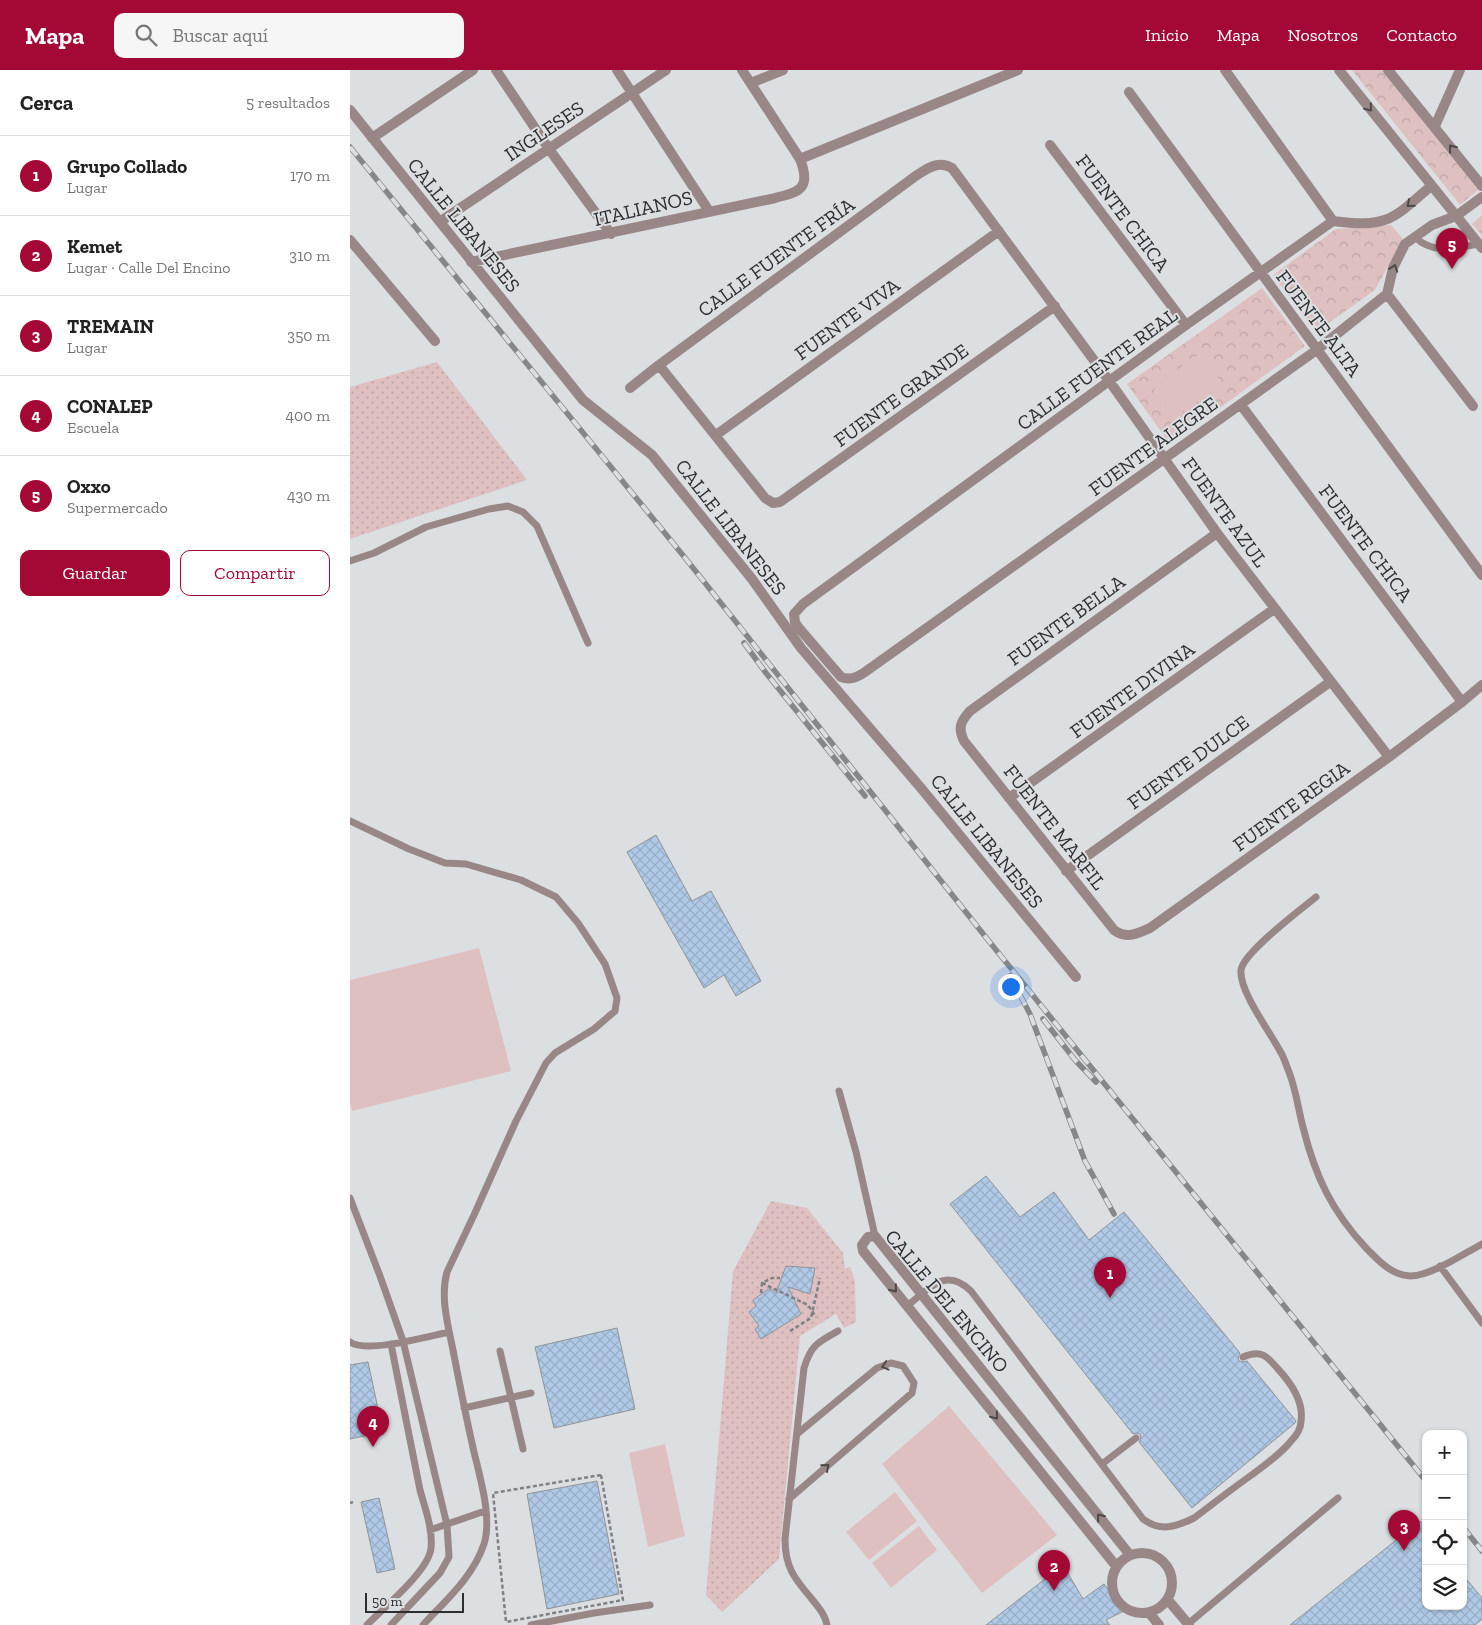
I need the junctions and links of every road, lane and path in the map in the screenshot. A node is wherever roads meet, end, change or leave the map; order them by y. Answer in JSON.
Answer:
{"nodes":[{"id":1,"x":473,"y":70,"type":"edge"},
{"id":2,"x":496,"y":70,"type":"edge"},
{"id":3,"x":617,"y":70,"type":"edge"},
{"id":4,"x":666,"y":70,"type":"edge"},
{"id":5,"x":742,"y":70,"type":"edge"},
{"id":6,"x":783,"y":70,"type":"edge"},
{"id":7,"x":1018,"y":70,"type":"edge"},
{"id":8,"x":1225,"y":70,"type":"edge"},
{"id":9,"x":1338,"y":70,"type":"edge"},
{"id":10,"x":1388,"y":70,"type":"edge"},
{"id":11,"x":1460,"y":70,"type":"edge"},
{"id":12,"x":751,"y":83,"type":"junction"},
{"id":13,"x":1129,"y":92,"type":"dead end"},
{"id":14,"x":633,"y":94,"type":"junction"},
{"id":15,"x":350,"y":110,"type":"edge"},
{"id":16,"x":1435,"y":126,"type":"junction"},
{"id":17,"x":372,"y":138,"type":"junction"},
{"id":18,"x":1050,"y":145,"type":"dead end"},
{"id":19,"x":549,"y":149,"type":"junction"},
{"id":20,"x":800,"y":159,"type":"junction"},
{"id":21,"x":947,"y":165,"type":"joint"},
{"id":22,"x":1431,"y":186,"type":"junction"},
{"id":23,"x":1482,"y":186,"type":"edge"},
{"id":24,"x":1482,"y":197,"type":"edge"},
{"id":25,"x":709,"y":212,"type":"junction"},
{"id":26,"x":1456,"y":216,"type":"junction"},
{"id":27,"x":1333,"y":221,"type":"junction"},
{"id":28,"x":441,"y":222,"type":"junction"},
{"id":29,"x":1000,"y":231,"type":"junction"},
{"id":30,"x":611,"y":234,"type":"junction"},
{"id":31,"x":1415,"y":237,"type":"junction"},
{"id":32,"x":350,"y":240,"type":"edge"},
{"id":33,"x":1480,"y":246,"type":"edge"},
{"id":34,"x":471,"y":262,"type":"junction"},
{"id":35,"x":1260,"y":272,"type":"junction"},
{"id":36,"x":1387,"y":294,"type":"junction"},
{"id":37,"x":1055,"y":306,"type":"junction"},
{"id":38,"x":1186,"y":325,"type":"junction"},
{"id":39,"x":435,"y":341,"type":"dead end"},
{"id":40,"x":1318,"y":349,"type":"junction"},
{"id":41,"x":659,"y":365,"type":"junction"},
{"id":42,"x":1110,"y":382,"type":"junction"},
{"id":43,"x":630,"y":388,"type":"dead end"},
{"id":44,"x":1241,"y":404,"type":"junction"},
{"id":45,"x":1473,"y":406,"type":"dead end"},
{"id":46,"x":716,"y":435,"type":"junction"},
{"id":47,"x":1165,"y":460,"type":"junction"},
{"id":48,"x":1217,"y":533,"type":"junction"},
{"id":49,"x":350,"y":561,"type":"edge"},
{"id":50,"x":1482,"y":575,"type":"edge"},
{"id":51,"x":1274,"y":609,"type":"junction"},
{"id":52,"x":588,"y":643,"type":"dead end"},
{"id":53,"x":841,"y":677,"type":"joint"},
{"id":54,"x":1330,"y":682,"type":"junction"},
{"id":55,"x":1482,"y":685,"type":"edge"},
{"id":56,"x":1462,"y":702,"type":"junction"},
{"id":57,"x":969,"y":747,"type":"joint"},
{"id":58,"x":1388,"y":757,"type":"junction"},
{"id":59,"x":1009,"y":798,"type":"junction"},
{"id":60,"x":350,"y":821,"type":"edge"},
{"id":61,"x":1066,"y":871,"type":"junction"},
{"id":62,"x":1316,"y":897,"type":"dead end"},
{"id":63,"x":1114,"y":930,"type":"joint"},
{"id":64,"x":1076,"y":977,"type":"dead end"},
{"id":65,"x":838,"y":1091,"type":"dead end"},
{"id":66,"x":350,"y":1198,"type":"edge"},
{"id":67,"x":875,"y":1236,"type":"junction"},
{"id":68,"x":1482,"y":1244,"type":"edge"},
{"id":69,"x":1440,"y":1266,"type":"junction"},
{"id":70,"x":780,"y":1278,"type":"dead end"},
{"id":71,"x":820,"y":1278,"type":"dead end"},
{"id":72,"x":762,"y":1283,"type":"junction"},
{"id":73,"x":760,"y":1293,"type":"dead end"},
{"id":74,"x":922,"y":1295,"type":"junction"},
{"id":75,"x":907,"y":1306,"type":"junction"},
{"id":76,"x":812,"y":1310,"type":"junction"},
{"id":77,"x":816,"y":1317,"type":"dead end"},
{"id":78,"x":1482,"y":1323,"type":"edge"},
{"id":79,"x":838,"y":1331,"type":"dead end"},
{"id":80,"x":449,"y":1332,"type":"junction"},
{"id":81,"x":790,"y":1332,"type":"dead end"},
{"id":82,"x":403,"y":1341,"type":"junction"},
{"id":83,"x":350,"y":1342,"type":"edge"},
{"id":84,"x":391,"y":1344,"type":"junction"},
{"id":85,"x":500,"y":1351,"type":"dead end"},
{"id":86,"x":1243,"y":1357,"type":"dead end"},
{"id":87,"x":531,"y":1393,"type":"dead end"},
{"id":88,"x":511,"y":1397,"type":"junction"},
{"id":89,"x":464,"y":1408,"type":"junction"},
{"id":90,"x":797,"y":1434,"type":"junction"},
{"id":91,"x":1136,"y":1438,"type":"dead end"},
{"id":92,"x":523,"y":1449,"type":"dead end"},
{"id":93,"x":1102,"y":1464,"type":"junction"},
{"id":94,"x":493,"y":1493,"type":"joint"},
{"id":95,"x":1338,"y":1498,"type":"dead end"},
{"id":96,"x":789,"y":1499,"type":"junction"},
{"id":97,"x":485,"y":1511,"type":"junction"},
{"id":98,"x":447,"y":1525,"type":"junction"},
{"id":99,"x":430,"y":1530,"type":"junction"},
{"id":100,"x":1130,"y":1555,"type":"junction"},
{"id":101,"x":1116,"y":1566,"type":"junction"},
{"id":102,"x":1168,"y":1600,"type":"junction"},
{"id":103,"x":650,"y":1605,"type":"dead end"},
{"id":104,"x":1150,"y":1614,"type":"junction"},
{"id":105,"x":1188,"y":1624,"type":"edge"},
{"id":106,"x":367,"y":1625,"type":"edge"},
{"id":107,"x":391,"y":1625,"type":"edge"},
{"id":108,"x":423,"y":1625,"type":"edge"},
{"id":109,"x":530,"y":1625,"type":"edge"},
{"id":110,"x":827,"y":1625,"type":"edge"},
{"id":111,"x":1159,"y":1625,"type":"edge"}],
"edges":[{"from":1,"to":17,"type":"street"},
{"from":2,"to":19,"type":"street"},
{"from":3,"to":14,"type":"street"},
{"from":4,"to":14,"type":"street","name":"INGLESES"},
{"from":5,"to":12,"type":"street"},
{"from":6,"to":12,"type":"street"},
{"from":7,"to":20,"type":"street"},
{"from":8,"to":27,"type":"street"},
{"from":9,"to":22,"type":"street","one_way":true},
{"from":10,"to":16,"type":"street"},
{"from":11,"to":16,"type":"street"},
{"from":12,"to":20,"type":"street"},
{"from":13,"to":35,"type":"street","name":"FUENTE ALTA"},
{"from":14,"to":19,"type":"street","name":"INGLESES"},
{"from":14,"to":25,"type":"street"},
{"from":15,"to":17,"type":"street","name":"CALLE LIBANESES"},
{"from":23,"to":16,"type":"street","one_way":true},
{"from":17,"to":28,"type":"street","name":"CALLE LIBANESES"},
{"from":18,"to":38,"type":"street","name":"FUENTE CHICA"},
{"from":19,"to":28,"type":"street","name":"INGLESES"},
{"from":19,"to":30,"type":"street"},
{"from":20,"to":25,"type":"street","name":"ITALIANOS"},
{"from":21,"to":29,"type":"street","name":"FUENTE AZUL"},
{"from":21,"to":41,"type":"street","name":"CALLE FUENTE FRÍA"},
{"from":22,"to":26,"type":"street"},
{"from":22,"to":27,"type":"street","one_way":true},
{"from":24,"to":26,"type":"street"},
{"from":25,"to":30,"type":"street","name":"ITALIANOS"},
{"from":26,"to":31,"type":"street"},
{"from":26,"to":33,"type":"street"},
{"from":27,"to":35,"type":"street","name":"CALLE FUENTE REAL"},
{"from":28,"to":34,"type":"street","name":"CALLE LIBANESES"},
{"from":29,"to":37,"type":"street","name":"FUENTE AZUL"},
{"from":29,"to":46,"type":"street","name":"FUENTE VIVA"},
{"from":30,"to":34,"type":"street","name":"ITALIANOS"},
{"from":31,"to":33,"type":"lane"},
{"from":36,"to":31,"type":"street","one_way":true},
{"from":32,"to":39,"type":"street"},
{"from":34,"to":64,"type":"street","name":"CALLE LIBANESES"},
{"from":35,"to":38,"type":"street","name":"CALLE FUENTE REAL"},
{"from":35,"to":40,"type":"street","name":"FUENTE ALTA"},
{"from":36,"to":40,"type":"street","name":"FUENTE ALEGRE"},
{"from":36,"to":45,"type":"street"},
{"from":37,"to":42,"type":"street","name":"FUENTE AZUL"},
{"from":37,"to":46,"type":"street","name":"FUENTE GRANDE"},
{"from":38,"to":42,"type":"street","name":"CALLE FUENTE REAL"},
{"from":40,"to":44,"type":"street","name":"FUENTE ALEGRE"},
{"from":40,"to":50,"type":"street","name":"FUENTE ALTA"},
{"from":41,"to":43,"type":"street","name":"CALLE FUENTE FRÍA"},
{"from":41,"to":46,"type":"street"},
{"from":42,"to":47,"type":"street","name":"FUENTE AZUL"},
{"from":42,"to":53,"type":"street","name":"CALLE FUENTE REAL"},
{"from":44,"to":47,"type":"street","name":"FUENTE ALEGRE"},
{"from":44,"to":56,"type":"street","name":"FUENTE CHICA"},
{"from":47,"to":48,"type":"street","name":"FUENTE AZUL"},
{"from":47,"to":53,"type":"street","name":"FUENTE ALEGRE"},
{"from":48,"to":51,"type":"street","name":"FUENTE AZUL"},
{"from":48,"to":57,"type":"street","name":"FUENTE BELLA"},
{"from":49,"to":52,"type":"lane"},
{"from":51,"to":54,"type":"street","name":"FUENTE AZUL"},
{"from":51,"to":59,"type":"street","name":"FUENTE DIVINA"},
{"from":54,"to":58,"type":"street","name":"FUENTE AZUL"},
{"from":54,"to":61,"type":"street","name":"FUENTE DULCE"},
{"from":55,"to":56,"type":"street","name":"FUENTE REGIA"},
{"from":56,"to":58,"type":"street","name":"FUENTE REGIA"},
{"from":57,"to":59,"type":"street","name":"FUENTE MARFIL"},
{"from":58,"to":63,"type":"street","name":"FUENTE REGIA"},
{"from":59,"to":61,"type":"street","name":"FUENTE MARFIL"},
{"from":60,"to":80,"type":"lane"},
{"from":61,"to":63,"type":"street","name":"FUENTE MARFIL"},
{"from":62,"to":69,"type":"lane"},
{"from":65,"to":67,"type":"lane"},
{"from":66,"to":82,"type":"lane"},
{"from":67,"to":74,"type":"street","name":"CALLE DEL ENCINO"},
{"from":67,"to":75,"type":"street","name":"CALLE DEL ENCINO","one_way":true},
{"from":68,"to":69,"type":"lane"},
{"from":69,"to":78,"type":"lane"},
{"from":70,"to":72,"type":"path"},
{"from":71,"to":76,"type":"path"},
{"from":72,"to":73,"type":"path"},
{"from":72,"to":76,"type":"path"},
{"from":74,"to":75,"type":"lane"},
{"from":74,"to":93,"type":"lane"},
{"from":100,"to":74,"type":"street","name":"CALLE DEL ENCINO","one_way":true},
{"from":75,"to":101,"type":"street","name":"CALLE DEL ENCINO","one_way":true},
{"from":76,"to":77,"type":"path"},
{"from":76,"to":81,"type":"path"},
{"from":79,"to":90,"type":"lane"},
{"from":80,"to":82,"type":"lane"},
{"from":80,"to":89,"type":"lane"},
{"from":82,"to":84,"type":"lane"},
{"from":82,"to":98,"type":"lane"},
{"from":83,"to":84,"type":"lane"},
{"from":84,"to":99,"type":"lane"},
{"from":85,"to":88,"type":"lane"},
{"from":86,"to":93,"type":"lane"},
{"from":87,"to":88,"type":"lane"},
{"from":88,"to":89,"type":"lane"},
{"from":88,"to":92,"type":"lane"},
{"from":89,"to":97,"type":"lane"},
{"from":90,"to":96,"type":"lane"},
{"from":96,"to":90,"type":"lane","one_way":true},
{"from":91,"to":93,"type":"lane"},
{"from":94,"to":94,"type":"path"},
{"from":95,"to":105,"type":"lane"},
{"from":96,"to":110,"type":"lane"},
{"from":97,"to":98,"type":"lane"},
{"from":97,"to":108,"type":"lane"},
{"from":98,"to":99,"type":"lane"},
{"from":98,"to":107,"type":"lane"},
{"from":99,"to":106,"type":"lane"},
{"from":100,"to":101,"type":"street"},
{"from":100,"to":102,"type":"street"},
{"from":101,"to":104,"type":"street"},
{"from":102,"to":104,"type":"street"},
{"from":102,"to":105,"type":"street"},
{"from":103,"to":109,"type":"lane"},
{"from":104,"to":111,"type":"street"}]}
